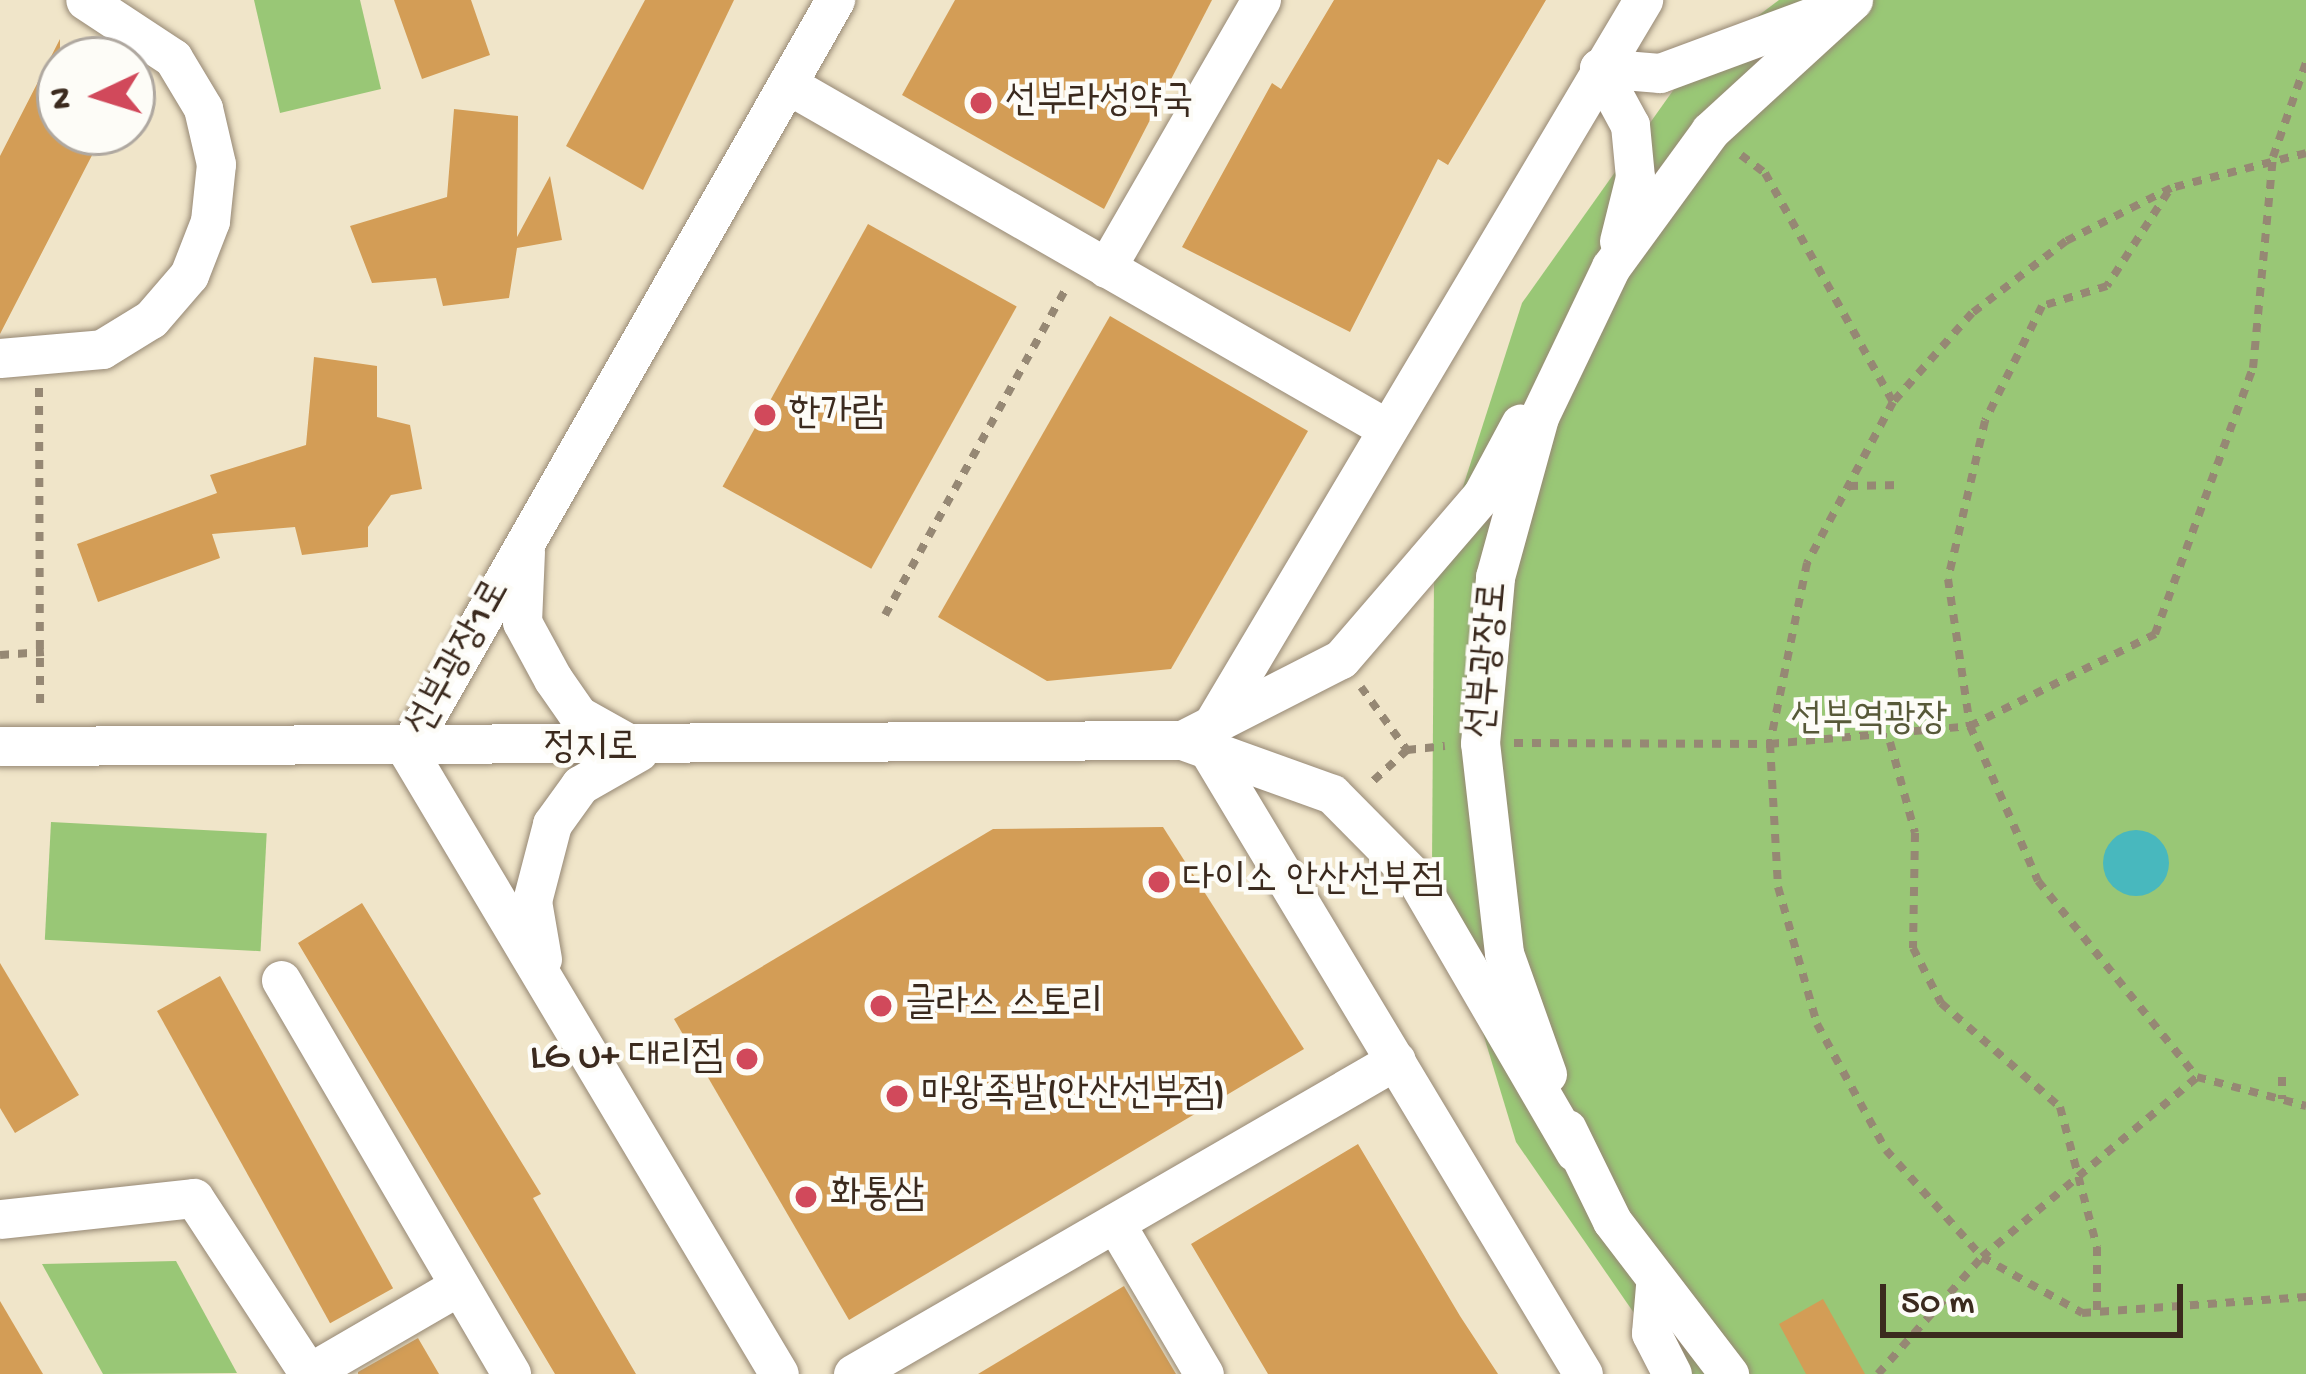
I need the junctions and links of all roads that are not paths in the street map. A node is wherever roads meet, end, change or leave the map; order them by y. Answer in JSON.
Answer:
{"nodes":[{"id":1,"x":85,"y":0,"type":"edge"},
{"id":2,"x":835,"y":0,"type":"edge"},
{"id":3,"x":1262,"y":0,"type":"edge"},
{"id":4,"x":1643,"y":0,"type":"edge"},
{"id":5,"x":1850,"y":2,"type":"edge"},
{"id":6,"x":1599,"y":68,"type":"junction"},
{"id":7,"x":787,"y":84,"type":"junction"},
{"id":8,"x":1095,"y":262,"type":"junction"},
{"id":9,"x":1611,"y":267,"type":"junction"},
{"id":10,"x":19,"y":360,"type":"edge"},
{"id":11,"x":1386,"y":428,"type":"junction"},
{"id":12,"x":526,"y":543,"type":"junction"},
{"id":13,"x":1201,"y":736,"type":"junction"},
{"id":14,"x":19,"y":747,"type":"edge"},
{"id":15,"x":407,"y":750,"type":"junction"},
{"id":16,"x":641,"y":750,"type":"junction"},
{"id":17,"x":280,"y":980,"type":"dead end"},
{"id":18,"x":546,"y":982,"type":"junction"},
{"id":19,"x":1396,"y":1060,"type":"junction"},
{"id":20,"x":1575,"y":1152,"type":"junction"},
{"id":21,"x":2,"y":1214,"type":"edge"},
{"id":22,"x":1115,"y":1223,"type":"junction"},
{"id":23,"x":459,"y":1286,"type":"junction"},
{"id":24,"x":1655,"y":1286,"type":"junction"},
{"id":25,"x":308,"y":1374,"type":"edge"},
{"id":26,"x":511,"y":1374,"type":"edge"},
{"id":27,"x":779,"y":1374,"type":"edge"},
{"id":28,"x":853,"y":1374,"type":"edge"},
{"id":29,"x":1204,"y":1374,"type":"edge"},
{"id":30,"x":1583,"y":1374,"type":"edge"},
{"id":31,"x":1672,"y":1374,"type":"edge"},
{"id":32,"x":1729,"y":1374,"type":"edge"}],
"edges":[{"from":1,"to":10,"type":"street"},
{"from":2,"to":7,"type":"street","name":"선부광장1로"},
{"from":3,"to":8,"type":"street"},
{"from":4,"to":6,"type":"street"},
{"from":5,"to":6,"type":"street"},
{"from":5,"to":9,"type":"street","name":"선부광장로"},
{"from":6,"to":9,"type":"street"},
{"from":6,"to":11,"type":"street"},
{"from":7,"to":8,"type":"street"},
{"from":7,"to":12,"type":"street","name":"선부광장1로"},
{"from":8,"to":11,"type":"street"},
{"from":9,"to":13,"type":"street"},
{"from":9,"to":20,"type":"street","name":"선부광장로"},
{"from":11,"to":13,"type":"street"},
{"from":12,"to":15,"type":"street","name":"선부광장1로"},
{"from":12,"to":16,"type":"street"},
{"from":13,"to":16,"type":"street","name":"정지로"},
{"from":13,"to":19,"type":"street"},
{"from":13,"to":20,"type":"street"},
{"from":14,"to":15,"type":"street","name":"정지로"},
{"from":15,"to":16,"type":"street","name":"정지로"},
{"from":15,"to":18,"type":"street","name":"선부광장1로"},
{"from":16,"to":18,"type":"street"},
{"from":17,"to":23,"type":"street"},
{"from":18,"to":27,"type":"street","name":"선부광장1로"},
{"from":19,"to":22,"type":"street"},
{"from":19,"to":30,"type":"street"},
{"from":20,"to":24,"type":"street","name":"선부광장로"},
{"from":21,"to":25,"type":"street"},
{"from":22,"to":28,"type":"street"},
{"from":22,"to":29,"type":"street"},
{"from":23,"to":25,"type":"street"},
{"from":23,"to":26,"type":"street"},
{"from":24,"to":31,"type":"street"},
{"from":24,"to":32,"type":"street","name":"선부광장로"}]}
